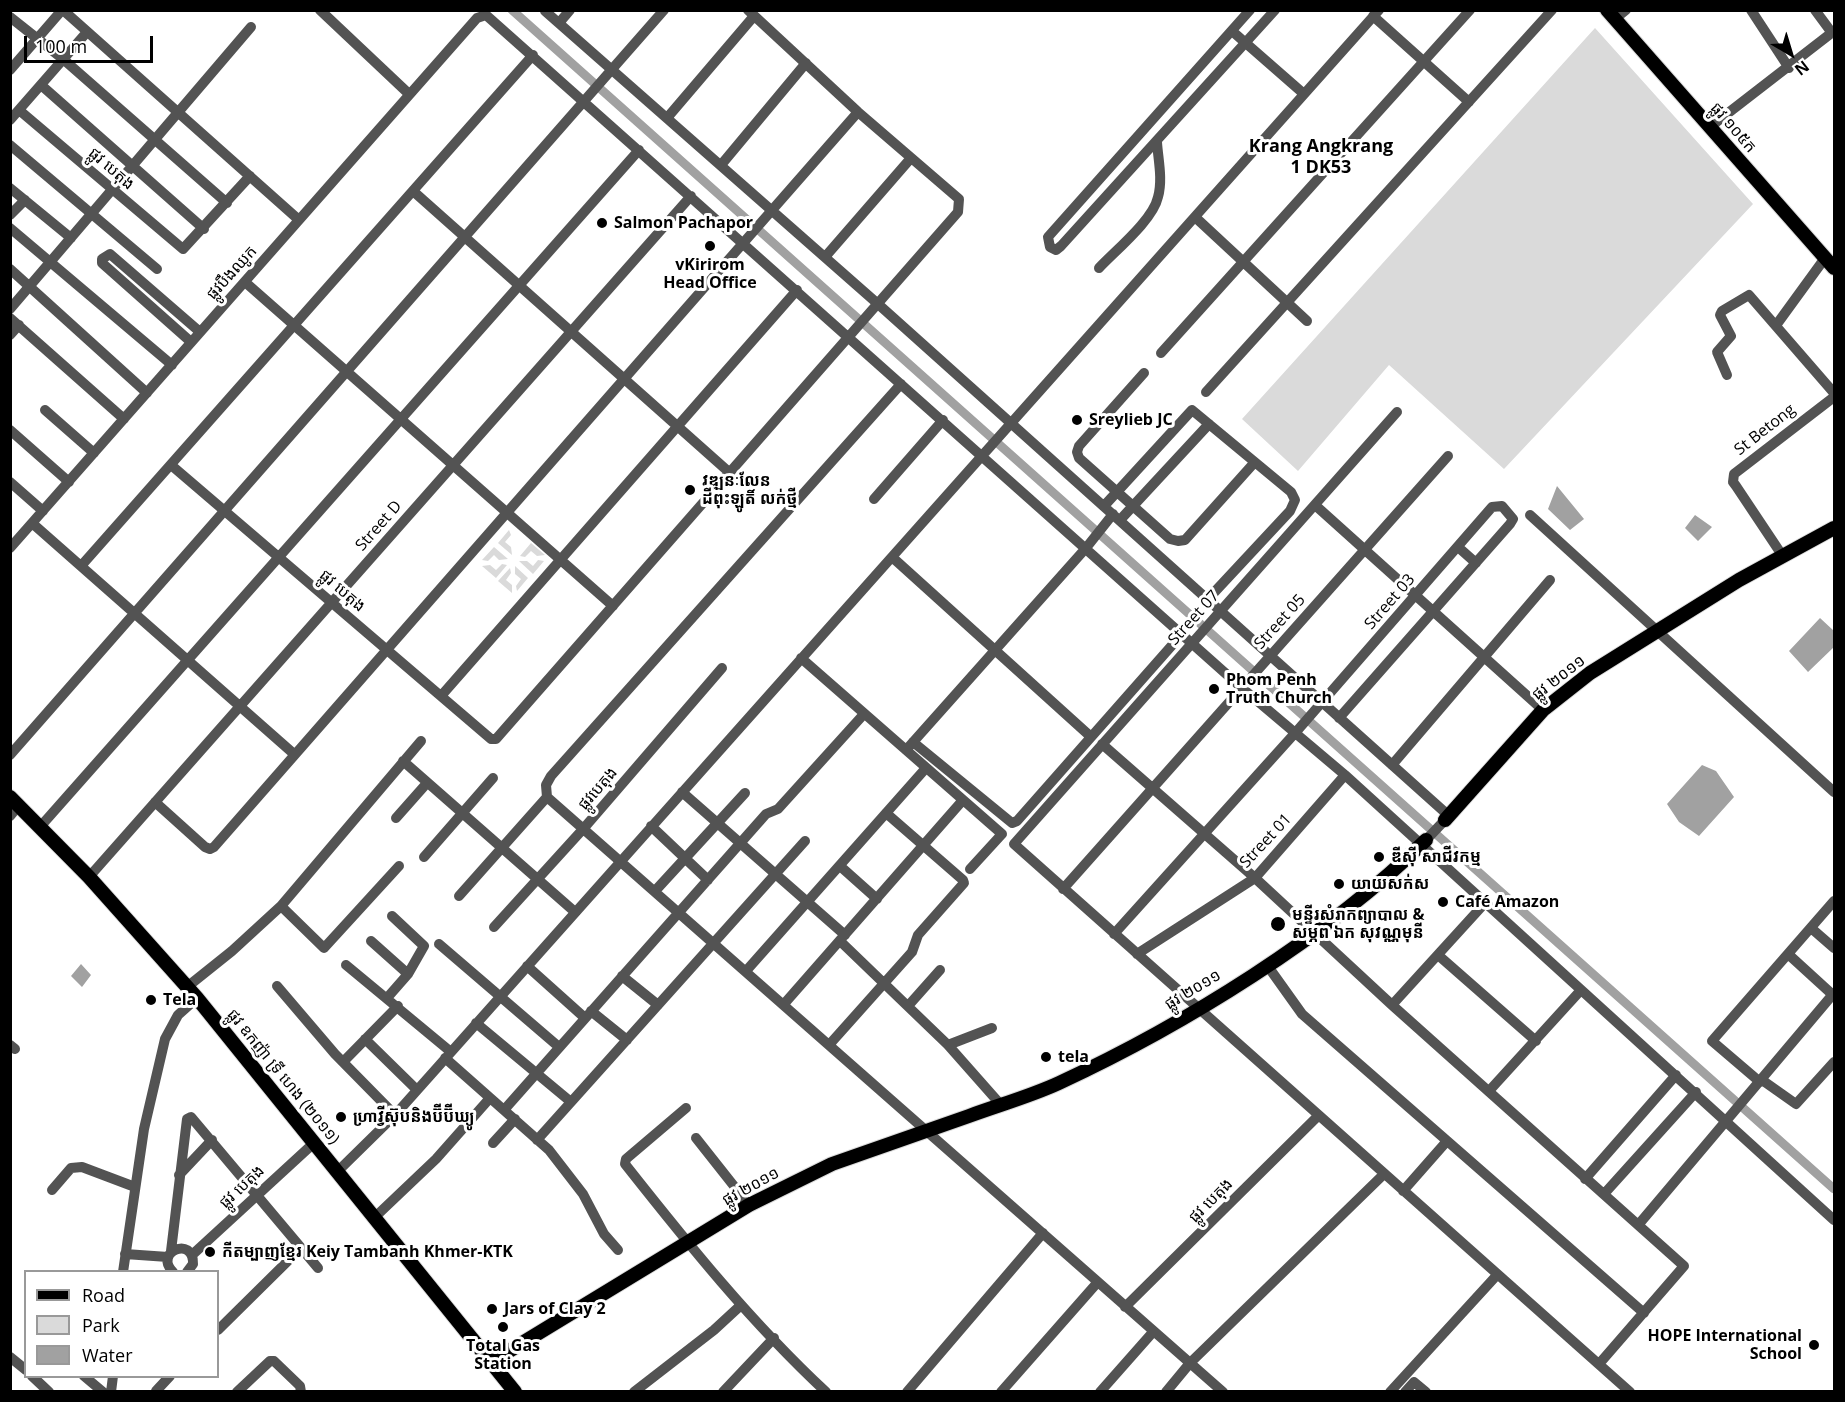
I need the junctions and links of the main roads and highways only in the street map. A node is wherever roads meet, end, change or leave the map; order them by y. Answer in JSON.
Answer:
{"nodes":[{"id":1,"x":1616,"y":13,"type":"edge"},
{"id":2,"x":1830,"y":263,"type":"edge"},
{"id":3,"x":1834,"y":528,"type":"edge"},
{"id":4,"x":13,"y":806,"type":"edge"},
{"id":5,"x":1446,"y":817,"type":"road end"},
{"id":6,"x":1424,"y":843,"type":"road end"},
{"id":7,"x":491,"y":1362,"type":"junction"},
{"id":8,"x":515,"y":1392,"type":"edge"}],
"edges":[{"from":1,"to":2,"type":"main road","name":"ផ្លូវ ១០៥ក"},
{"from":3,"to":5,"type":"main road","name":"ផ្លូវ ២០១១"},
{"from":4,"to":7,"type":"main road","name":"ផ្លូវ ឧកញ៉ា ទ្រី ហេង (២០១១)"},
{"from":6,"to":7,"type":"main road","name":"ផ្លូវ ២០១១"},
{"from":7,"to":8,"type":"main road","name":"ផ្លូវ ឧកញ៉ា ទ្រី ហេង (២០១១)"}]}
